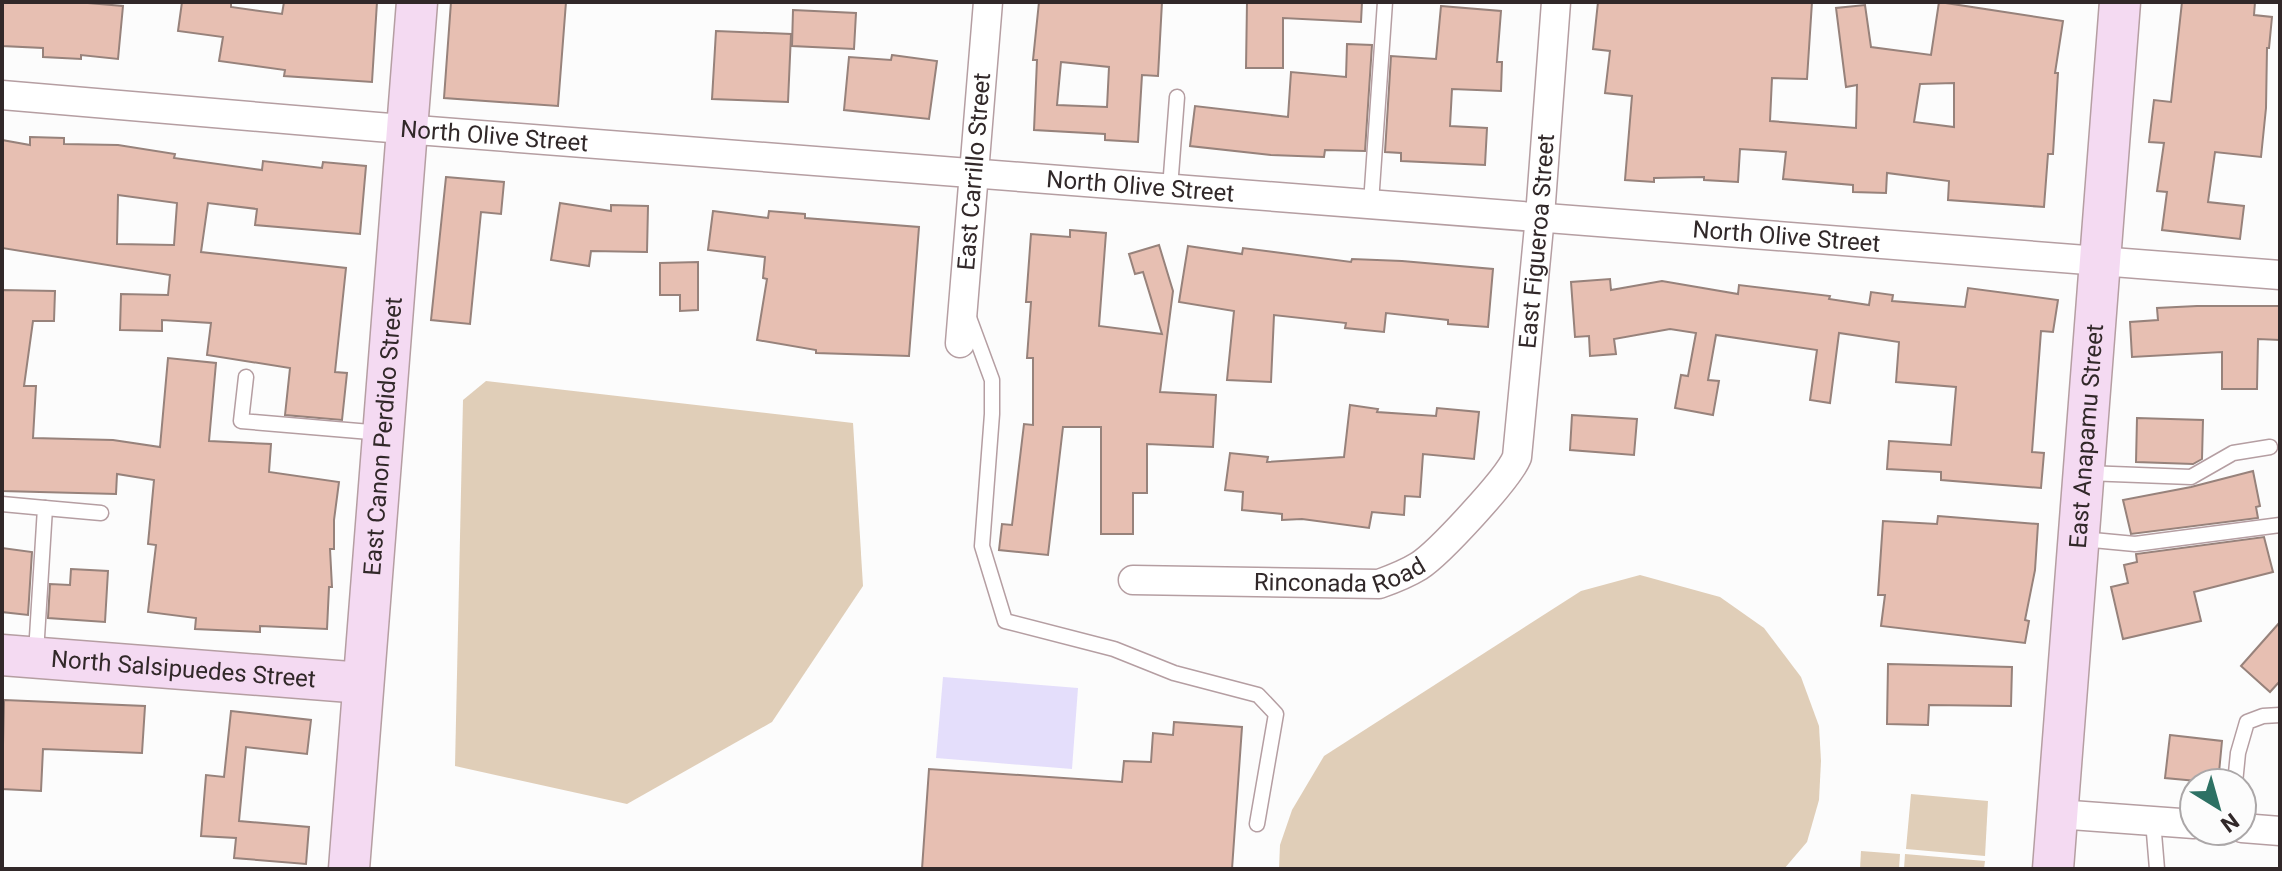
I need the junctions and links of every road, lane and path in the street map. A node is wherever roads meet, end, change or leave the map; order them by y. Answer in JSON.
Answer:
{"nodes":[{"id":1,"x":417,"y":2,"type":"edge"},
{"id":2,"x":988,"y":2,"type":"edge"},
{"id":3,"x":1385,"y":2,"type":"edge"},
{"id":4,"x":1556,"y":2,"type":"edge"},
{"id":5,"x":2120,"y":2,"type":"edge"},
{"id":6,"x":2,"y":95,"type":"edge"},
{"id":7,"x":1177,"y":97,"type":"dead end"},
{"id":8,"x":407,"y":129,"type":"junction"},
{"id":9,"x":975,"y":172,"type":"junction"},
{"id":10,"x":1170,"y":188,"type":"junction"},
{"id":11,"x":1371,"y":203,"type":"junction"},
{"id":12,"x":1540,"y":216,"type":"junction"},
{"id":13,"x":2100,"y":261,"type":"junction"},
{"id":14,"x":2280,"y":275,"type":"edge"},
{"id":15,"x":963,"y":304,"type":"junction"},
{"id":16,"x":960,"y":343,"type":"dead end"},
{"id":17,"x":246,"y":377,"type":"dead end"},
{"id":18,"x":383,"y":433,"type":"junction"},
{"id":19,"x":2270,"y":447,"type":"dead end"},
{"id":20,"x":2083,"y":473,"type":"junction"},
{"id":21,"x":1507,"y":477,"type":"joint"},
{"id":22,"x":2,"y":504,"type":"edge"},
{"id":23,"x":45,"y":508,"type":"junction"},
{"id":24,"x":101,"y":513,"type":"dead end"},
{"id":25,"x":2280,"y":525,"type":"edge"},
{"id":26,"x":2078,"y":539,"type":"junction"},
{"id":27,"x":1133,"y":580,"type":"dead end"},
{"id":28,"x":19,"y":656,"type":"edge"},
{"id":29,"x":363,"y":683,"type":"junction"},
{"id":30,"x":2280,"y":715,"type":"edge"},
{"id":31,"x":2237,"y":767,"type":"edge"},
{"id":32,"x":2057,"y":814,"type":"junction"},
{"id":33,"x":2153,"y":821,"type":"junction"},
{"id":34,"x":2178,"y":823,"type":"edge"},
{"id":35,"x":1257,"y":824,"type":"dead end"},
{"id":36,"x":2258,"y":829,"type":"edge"},
{"id":37,"x":2280,"y":831,"type":"edge"},
{"id":38,"x":349,"y":869,"type":"edge"},
{"id":39,"x":2053,"y":869,"type":"edge"},
{"id":40,"x":2157,"y":869,"type":"edge"}],
"edges":[{"from":1,"to":8,"type":"street","name":"East Canon Perdido Street"},
{"from":2,"to":9,"type":"street","name":"East Carrillo Street"},
{"from":3,"to":11,"type":"lane"},
{"from":4,"to":12,"type":"street","name":"East Figueroa Street"},
{"from":5,"to":13,"type":"street","name":"East Anapamu Street"},
{"from":6,"to":8,"type":"street","name":"North Olive Street"},
{"from":7,"to":10,"type":"lane"},
{"from":8,"to":9,"type":"street","name":"North Olive Street"},
{"from":8,"to":18,"type":"street","name":"East Canon Perdido Street"},
{"from":9,"to":10,"type":"street","name":"North Olive Street"},
{"from":9,"to":15,"type":"street","name":"East Carrillo Street"},
{"from":10,"to":11,"type":"street","name":"North Olive Street"},
{"from":11,"to":12,"type":"street","name":"North Olive Street"},
{"from":12,"to":13,"type":"street","name":"North Olive Street"},
{"from":12,"to":21,"type":"street","name":"East Figueroa Street"},
{"from":13,"to":14,"type":"street","name":"North Olive Street"},
{"from":13,"to":20,"type":"street","name":"East Anapamu Street"},
{"from":15,"to":16,"type":"street","name":"East Carrillo Street"},
{"from":15,"to":35,"type":"lane"},
{"from":17,"to":18,"type":"lane"},
{"from":18,"to":29,"type":"street","name":"East Canon Perdido Street"},
{"from":19,"to":20,"type":"lane"},
{"from":20,"to":26,"type":"street","name":"East Anapamu Street"},
{"from":21,"to":27,"type":"street","name":"Rinconada Road"},
{"from":22,"to":23,"type":"lane"},
{"from":23,"to":24,"type":"lane"},
{"from":23,"to":28,"type":"lane"},
{"from":25,"to":26,"type":"lane"},
{"from":26,"to":32,"type":"street","name":"East Anapamu Street"},
{"from":28,"to":29,"type":"street","name":"North Salsipuedes Street"},
{"from":29,"to":38,"type":"street","name":"East Canon Perdido Street"},
{"from":30,"to":31,"type":"lane"},
{"from":32,"to":33,"type":"street"},
{"from":32,"to":39,"type":"street","name":"East Anapamu Street"},
{"from":33,"to":34,"type":"street"},
{"from":33,"to":40,"type":"lane"},
{"from":36,"to":37,"type":"street"}]}
